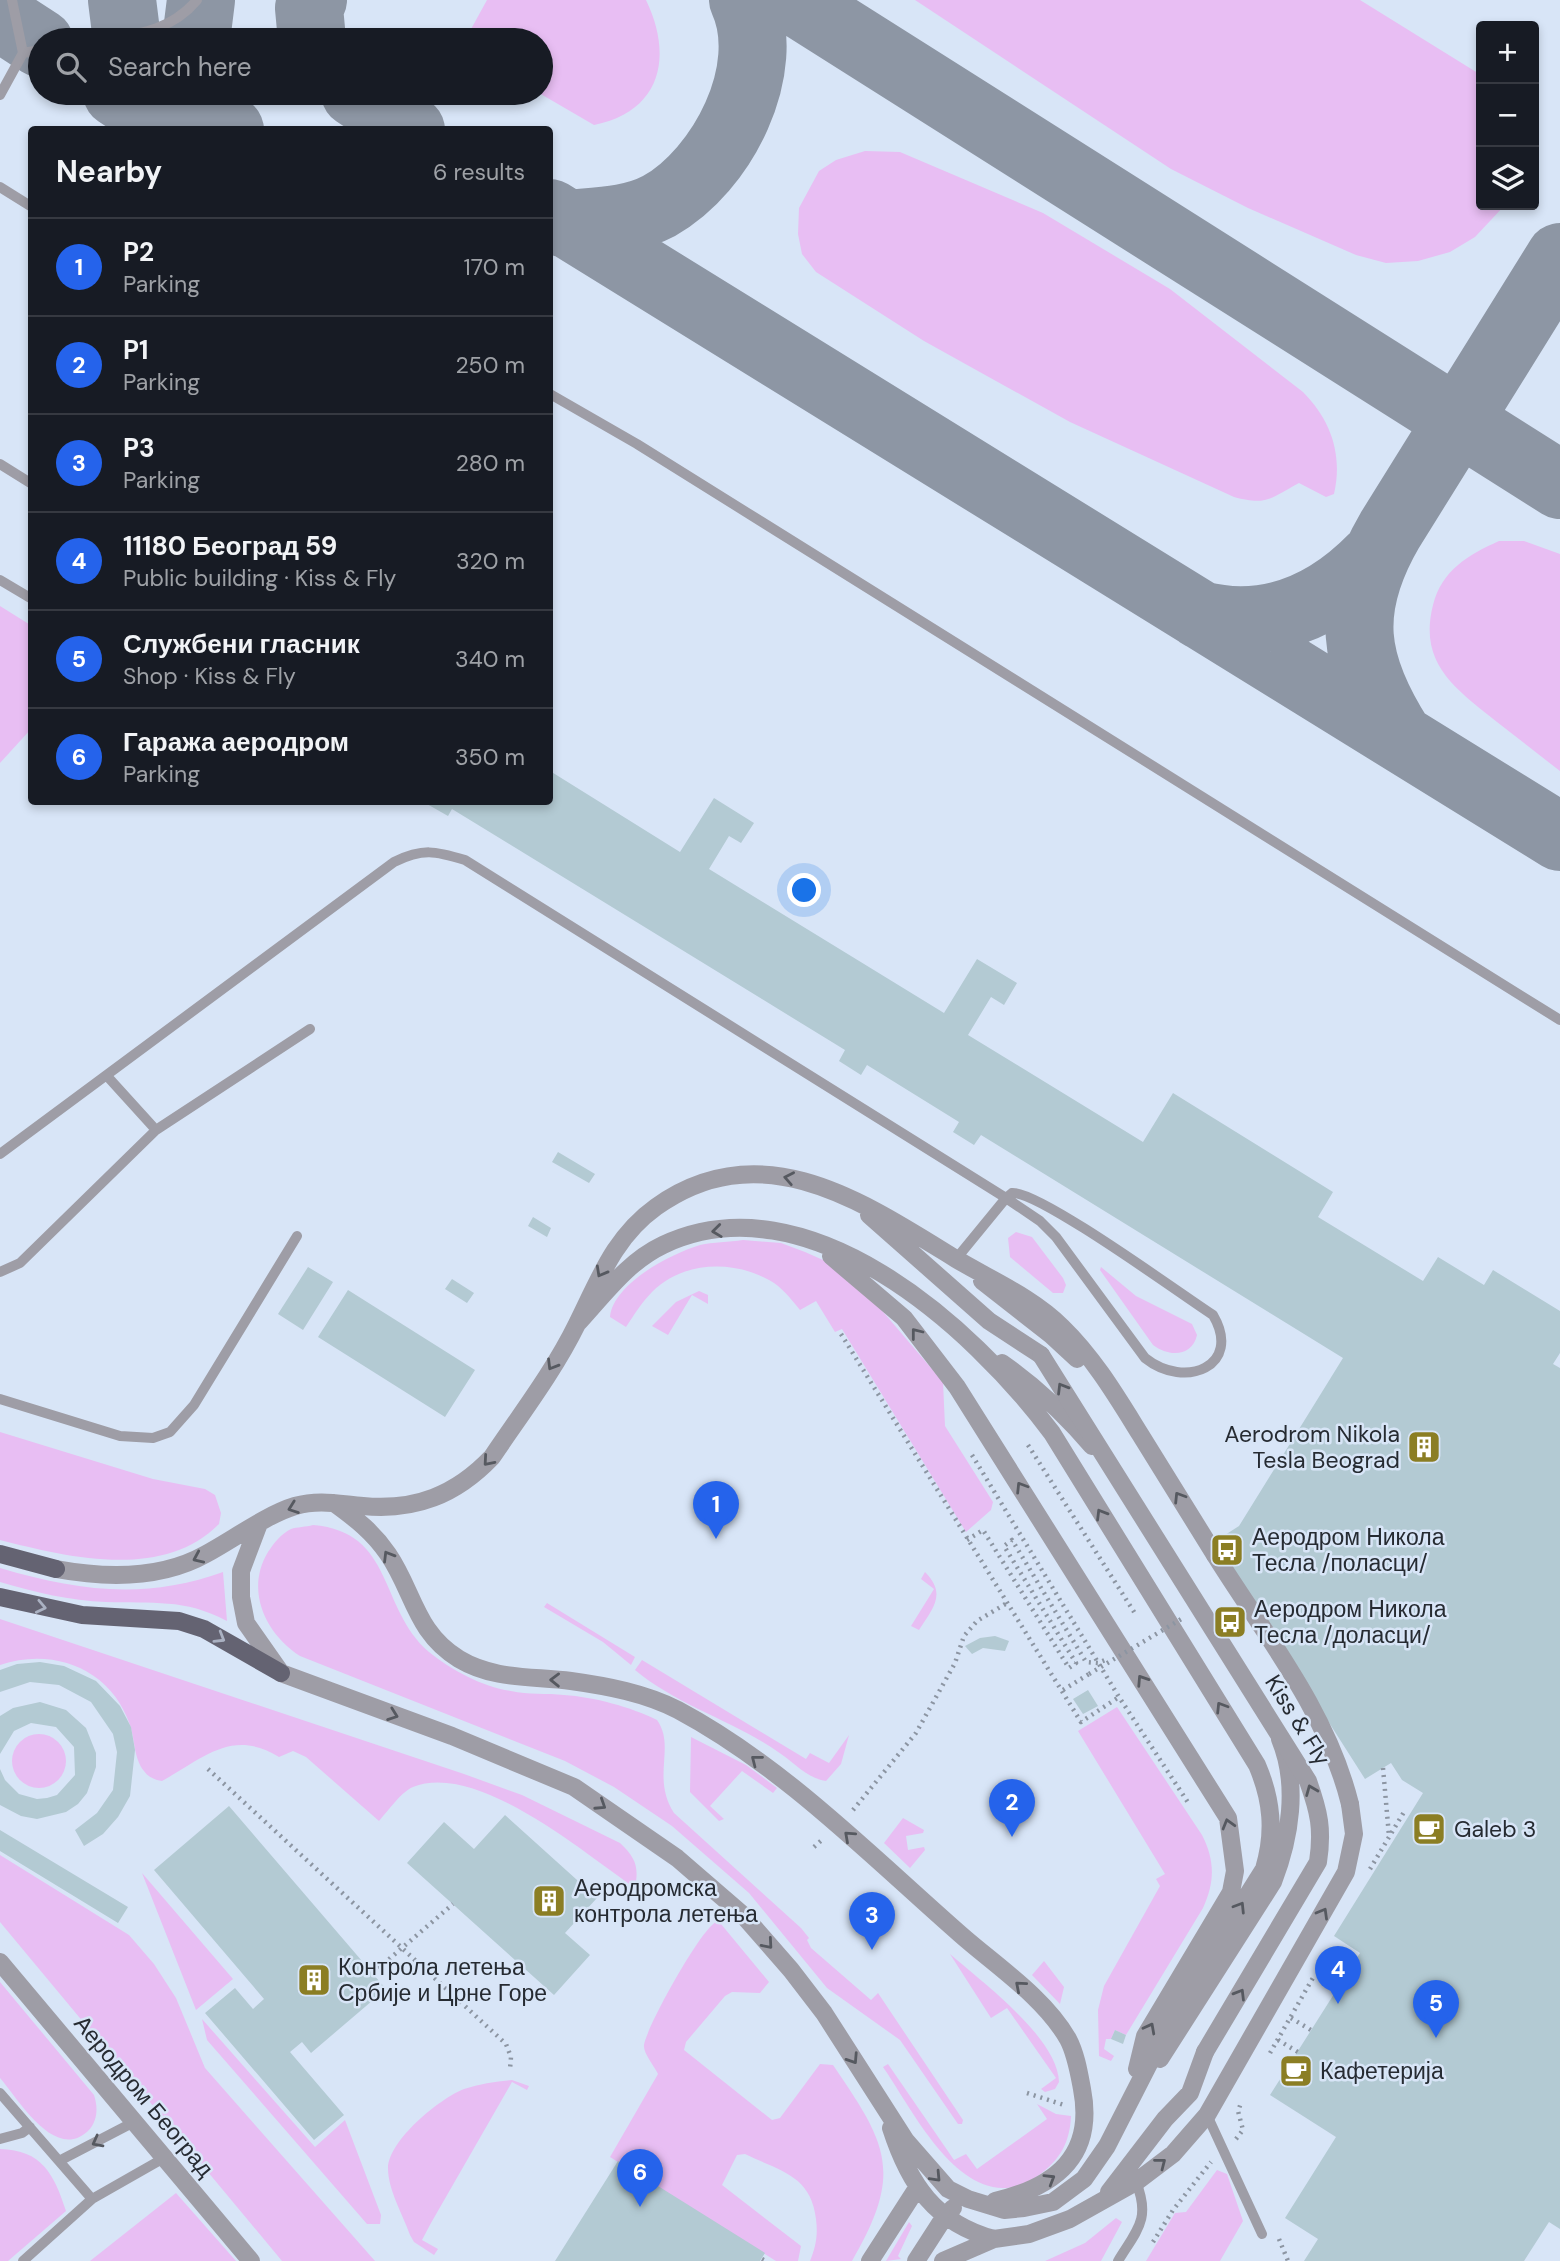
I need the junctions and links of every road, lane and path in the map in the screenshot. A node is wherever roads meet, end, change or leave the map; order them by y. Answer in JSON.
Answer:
{"nodes":[{"id":1,"x":12,"y":0,"type":"edge"},
{"id":2,"x":197,"y":0,"type":"edge"},
{"id":3,"x":159,"y":28,"type":"edge"},
{"id":4,"x":28,"y":52,"type":"edge"},
{"id":5,"x":23,"y":53,"type":"junction"},
{"id":6,"x":0,"y":95,"type":"edge"},
{"id":7,"x":0,"y":187,"type":"edge"},
{"id":8,"x":28,"y":204,"type":"edge"},
{"id":9,"x":553,"y":396,"type":"edge"},
{"id":10,"x":0,"y":464,"type":"edge"},
{"id":11,"x":28,"y":482,"type":"edge"},
{"id":12,"x":0,"y":580,"type":"edge"},
{"id":13,"x":28,"y":597,"type":"edge"},
{"id":14,"x":1560,"y":1020,"type":"edge"},
{"id":15,"x":310,"y":1030,"type":"dead end"},
{"id":16,"x":107,"y":1076,"type":"junction"},
{"id":17,"x":156,"y":1130,"type":"junction"},
{"id":18,"x":0,"y":1154,"type":"edge"},
{"id":19,"x":1006,"y":1198,"type":"junction"},
{"id":20,"x":853,"y":1201,"type":"junction"},
{"id":21,"x":297,"y":1236,"type":"dead end"},
{"id":22,"x":808,"y":1240,"type":"junction"},
{"id":23,"x":956,"y":1259,"type":"junction"},
{"id":24,"x":0,"y":1272,"type":"edge"},
{"id":25,"x":577,"y":1324,"type":"junction"},
{"id":26,"x":841,"y":1334,"type":"dead end"},
{"id":27,"x":968,"y":1340,"type":"junction"},
{"id":28,"x":0,"y":1399,"type":"edge"},
{"id":29,"x":968,"y":1449,"type":"dead end"},
{"id":30,"x":331,"y":1501,"type":"junction"},
{"id":31,"x":258,"y":1526,"type":"junction"},
{"id":32,"x":967,"y":1541,"type":"junction"},
{"id":33,"x":0,"y":1554,"type":"edge"},
{"id":34,"x":56,"y":1569,"type":"joint"},
{"id":35,"x":0,"y":1597,"type":"edge"},
{"id":36,"x":1007,"y":1603,"type":"junction"},
{"id":37,"x":1182,"y":1618,"type":"dead end"},
{"id":38,"x":1086,"y":1662,"type":"dead end"},
{"id":39,"x":281,"y":1673,"type":"junction"},
{"id":40,"x":1063,"y":1690,"type":"junction"},
{"id":41,"x":1119,"y":1697,"type":"junction"},
{"id":42,"x":1383,"y":1768,"type":"dead end"},
{"id":43,"x":208,"y":1769,"type":"dead end"},
{"id":44,"x":1189,"y":1804,"type":"dead end"},
{"id":45,"x":837,"y":1825,"type":"junction"},
{"id":46,"x":1389,"y":1837,"type":"dead end"},
{"id":47,"x":814,"y":1847,"type":"dead end"},
{"id":48,"x":453,"y":1904,"type":"dead end"},
{"id":49,"x":0,"y":1962,"type":"edge"},
{"id":50,"x":373,"y":1973,"type":"dead end"},
{"id":51,"x":1292,"y":2018,"type":"dead end"},
{"id":52,"x":1311,"y":2030,"type":"dead end"},
{"id":53,"x":1278,"y":2040,"type":"dead end"},
{"id":54,"x":1298,"y":2052,"type":"dead end"},
{"id":55,"x":510,"y":2069,"type":"dead end"},
{"id":56,"x":0,"y":2093,"type":"edge"},
{"id":57,"x":1027,"y":2093,"type":"dead end"},
{"id":58,"x":1132,"y":2093,"type":"junction"},
{"id":59,"x":883,"y":2105,"type":"junction"},
{"id":60,"x":1240,"y":2105,"type":"dead end"},
{"id":61,"x":1071,"y":2107,"type":"dead end"},
{"id":62,"x":1212,"y":2107,"type":"junction"},
{"id":63,"x":134,"y":2122,"type":"junction"},
{"id":64,"x":30,"y":2127,"type":"junction"},
{"id":65,"x":0,"y":2139,"type":"edge"},
{"id":66,"x":1223,"y":2148,"type":"junction"},
{"id":67,"x":164,"y":2158,"type":"junction"},
{"id":68,"x":59,"y":2161,"type":"junction"},
{"id":69,"x":1136,"y":2182,"type":"junction"},
{"id":70,"x":917,"y":2188,"type":"junction"},
{"id":71,"x":1105,"y":2197,"type":"junction"},
{"id":72,"x":92,"y":2199,"type":"junction"},
{"id":73,"x":968,"y":2199,"type":"junction"},
{"id":74,"x":986,"y":2203,"type":"junction"},
{"id":75,"x":945,"y":2216,"type":"junction"},
{"id":76,"x":1262,"y":2234,"type":"dead end"},
{"id":77,"x":994,"y":2239,"type":"junction"},
{"id":78,"x":1148,"y":2251,"type":"dead end"},
{"id":79,"x":23,"y":2261,"type":"edge"},
{"id":80,"x":251,"y":2261,"type":"edge"},
{"id":81,"x":870,"y":2261,"type":"edge"},
{"id":82,"x":916,"y":2261,"type":"edge"},
{"id":83,"x":943,"y":2261,"type":"edge"},
{"id":84,"x":1118,"y":2261,"type":"edge"}],
"edges":[{"from":1,"to":5,"type":"lane"},
{"from":2,"to":3,"type":"lane"},
{"from":4,"to":5,"type":"lane"},
{"from":5,"to":6,"type":"lane"},
{"from":7,"to":8,"type":"lane"},
{"from":9,"to":14,"type":"lane"},
{"from":10,"to":11,"type":"lane"},
{"from":12,"to":13,"type":"lane"},
{"from":15,"to":17,"type":"lane"},
{"from":16,"to":17,"type":"lane"},
{"from":16,"to":18,"type":"lane"},
{"from":16,"to":19,"type":"lane"},
{"from":17,"to":24,"type":"lane"},
{"from":19,"to":19,"type":"lane"},
{"from":19,"to":23,"type":"lane"},
{"from":20,"to":23,"type":"street"},
{"from":20,"to":25,"type":"street","one_way":true},
{"from":71,"to":20,"type":"street","name":"Kiss & Fly","one_way":true,"bridge":true},
{"from":21,"to":28,"type":"lane"},
{"from":22,"to":25,"type":"street","one_way":true},
{"from":22,"to":27,"type":"street"},
{"from":58,"to":22,"type":"street","one_way":true},
{"from":62,"to":23,"type":"street","one_way":true,"bridge":true},
{"from":25,"to":30,"type":"street","one_way":true},
{"from":26,"to":32,"type":"path"},
{"from":58,"to":27,"type":"street","one_way":true},
{"from":27,"to":58,"type":"street"},
{"from":29,"to":41,"type":"path"},
{"from":30,"to":31,"type":"street","one_way":true},
{"from":45,"to":30,"type":"street","one_way":true},
{"from":31,"to":34,"type":"street","one_way":true},
{"from":31,"to":39,"type":"street"},
{"from":32,"to":36,"type":"path"},
{"from":32,"to":38,"type":"path"},
{"from":33,"to":34,"type":"main road"},
{"from":35,"to":39,"type":"main road","one_way":true},
{"from":36,"to":40,"type":"path"},
{"from":36,"to":45,"type":"path"},
{"from":37,"to":40,"type":"path","bridge":true},
{"from":39,"to":59,"type":"street","one_way":true},
{"from":40,"to":41,"type":"path"},
{"from":41,"to":44,"type":"path"},
{"from":42,"to":46,"type":"path"},
{"from":43,"to":55,"type":"path"},
{"from":45,"to":47,"type":"path"},
{"from":74,"to":45,"type":"street","one_way":true},
{"from":48,"to":50,"type":"path","bridge":true},
{"from":49,"to":63,"type":"street","name":"Аеродром Београд"},
{"from":51,"to":52,"type":"path"},
{"from":53,"to":54,"type":"path"},
{"from":56,"to":64,"type":"lane"},
{"from":57,"to":61,"type":"path"},
{"from":58,"to":74,"type":"street"},
{"from":59,"to":70,"type":"street"},
{"from":59,"to":73,"type":"street","one_way":true},
{"from":60,"to":66,"type":"path"},
{"from":62,"to":66,"type":"lane"},
{"from":69,"to":62,"type":"street","one_way":true},
{"from":63,"to":67,"type":"street","name":"Аеродром Београд"},
{"from":63,"to":68,"type":"lane","one_way":true},
{"from":64,"to":65,"type":"lane"},
{"from":64,"to":68,"type":"lane"},
{"from":66,"to":76,"type":"lane"},
{"from":66,"to":78,"type":"path"},
{"from":67,"to":72,"type":"lane"},
{"from":67,"to":80,"type":"street","name":"Аеродром Београд"},
{"from":68,"to":72,"type":"lane"},
{"from":69,"to":71,"type":"street"},
{"from":69,"to":84,"type":"lane"},
{"from":70,"to":75,"type":"street"},
{"from":70,"to":81,"type":"street"},
{"from":71,"to":77,"type":"street"},
{"from":72,"to":79,"type":"lane"},
{"from":73,"to":74,"type":"street"},
{"from":73,"to":75,"type":"street"},
{"from":75,"to":77,"type":"street"},
{"from":75,"to":82,"type":"street"},
{"from":77,"to":83,"type":"street"}]}
